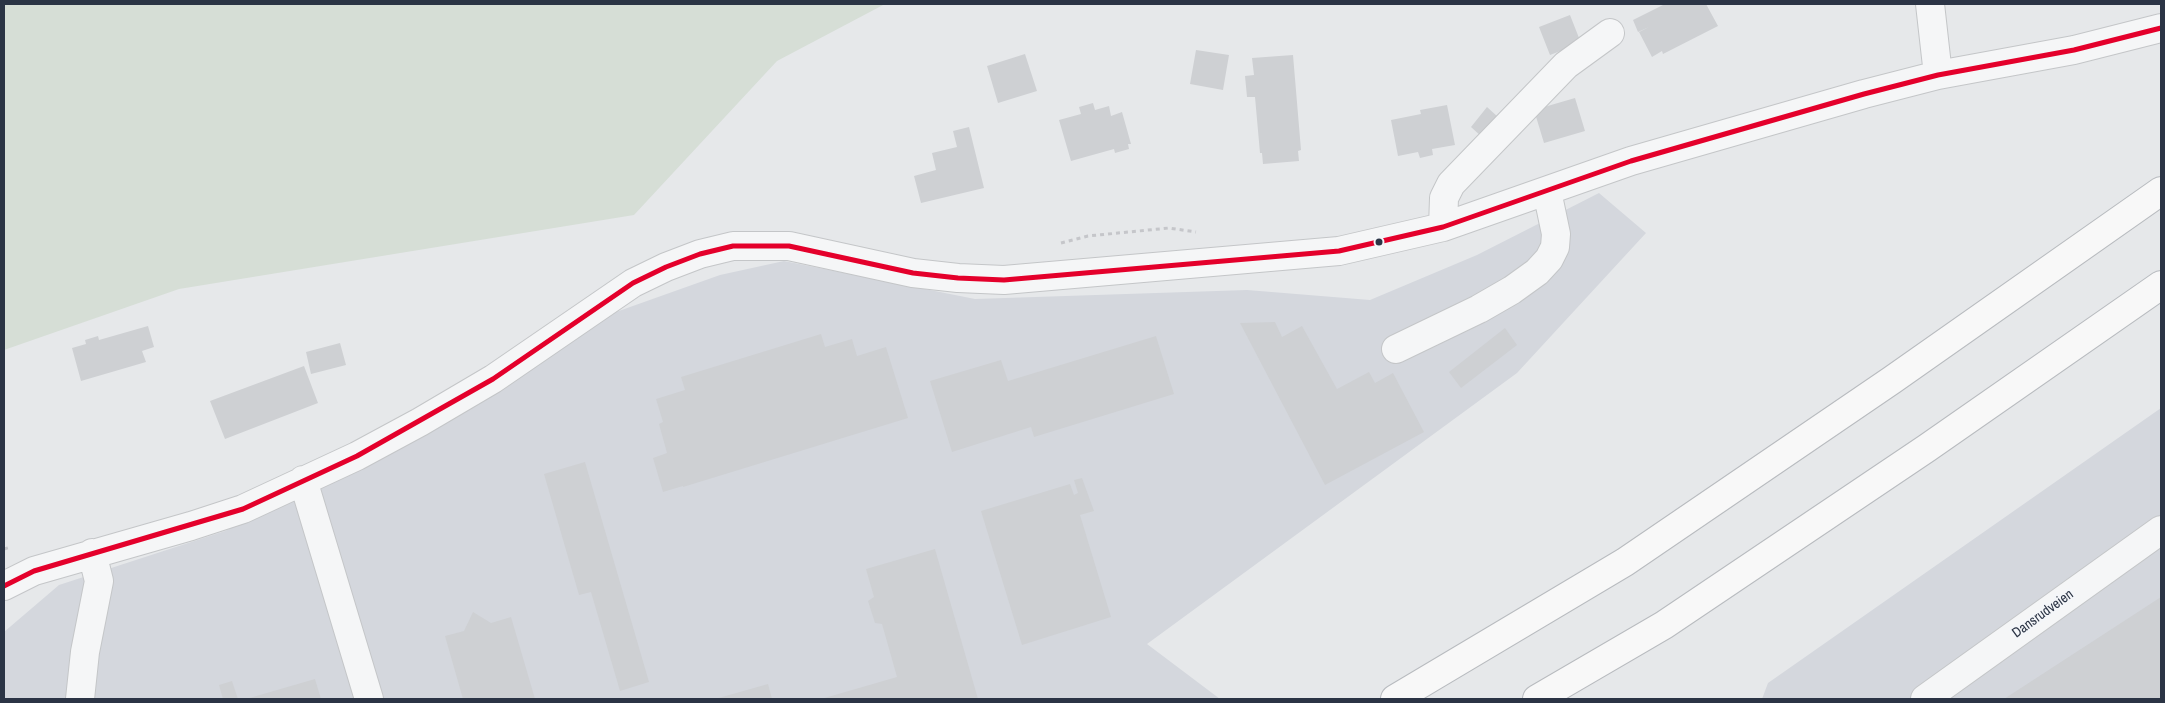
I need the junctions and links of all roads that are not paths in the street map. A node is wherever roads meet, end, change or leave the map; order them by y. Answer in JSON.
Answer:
{"nodes":[{"id":1,"x":1930,"y":4,"type":"edge"},
{"id":2,"x":2161,"y":28,"type":"edge"},
{"id":3,"x":1610,"y":33,"type":"dead end"},
{"id":4,"x":1938,"y":75,"type":"junction"},
{"id":5,"x":1547,"y":191,"type":"junction"},
{"id":6,"x":2161,"y":191,"type":"edge"},
{"id":7,"x":1443,"y":227,"type":"junction"},
{"id":8,"x":2161,"y":285,"type":"edge"},
{"id":9,"x":1396,"y":349,"type":"dead end"},
{"id":10,"x":303,"y":480,"type":"junction"},
{"id":11,"x":2161,"y":530,"type":"edge"},
{"id":12,"x":92,"y":553,"type":"junction"},
{"id":13,"x":4,"y":586,"type":"edge"},
{"id":14,"x":80,"y":699,"type":"edge"},
{"id":15,"x":370,"y":699,"type":"edge"},
{"id":16,"x":1395,"y":699,"type":"edge"},
{"id":17,"x":1538,"y":699,"type":"edge"},
{"id":18,"x":1925,"y":699,"type":"edge"}],
"edges":[{"from":1,"to":4,"type":"street"},
{"from":2,"to":4,"type":"street"},
{"from":3,"to":7,"type":"street"},
{"from":4,"to":5,"type":"street"},
{"from":5,"to":7,"type":"street"},
{"from":5,"to":9,"type":"street"},
{"from":6,"to":16,"type":"highway"},
{"from":7,"to":10,"type":"street"},
{"from":8,"to":17,"type":"highway"},
{"from":10,"to":12,"type":"street"},
{"from":10,"to":15,"type":"street"},
{"from":11,"to":18,"type":"street","name":"Dansrudveien"},
{"from":12,"to":13,"type":"street"},
{"from":12,"to":14,"type":"street"}]}
